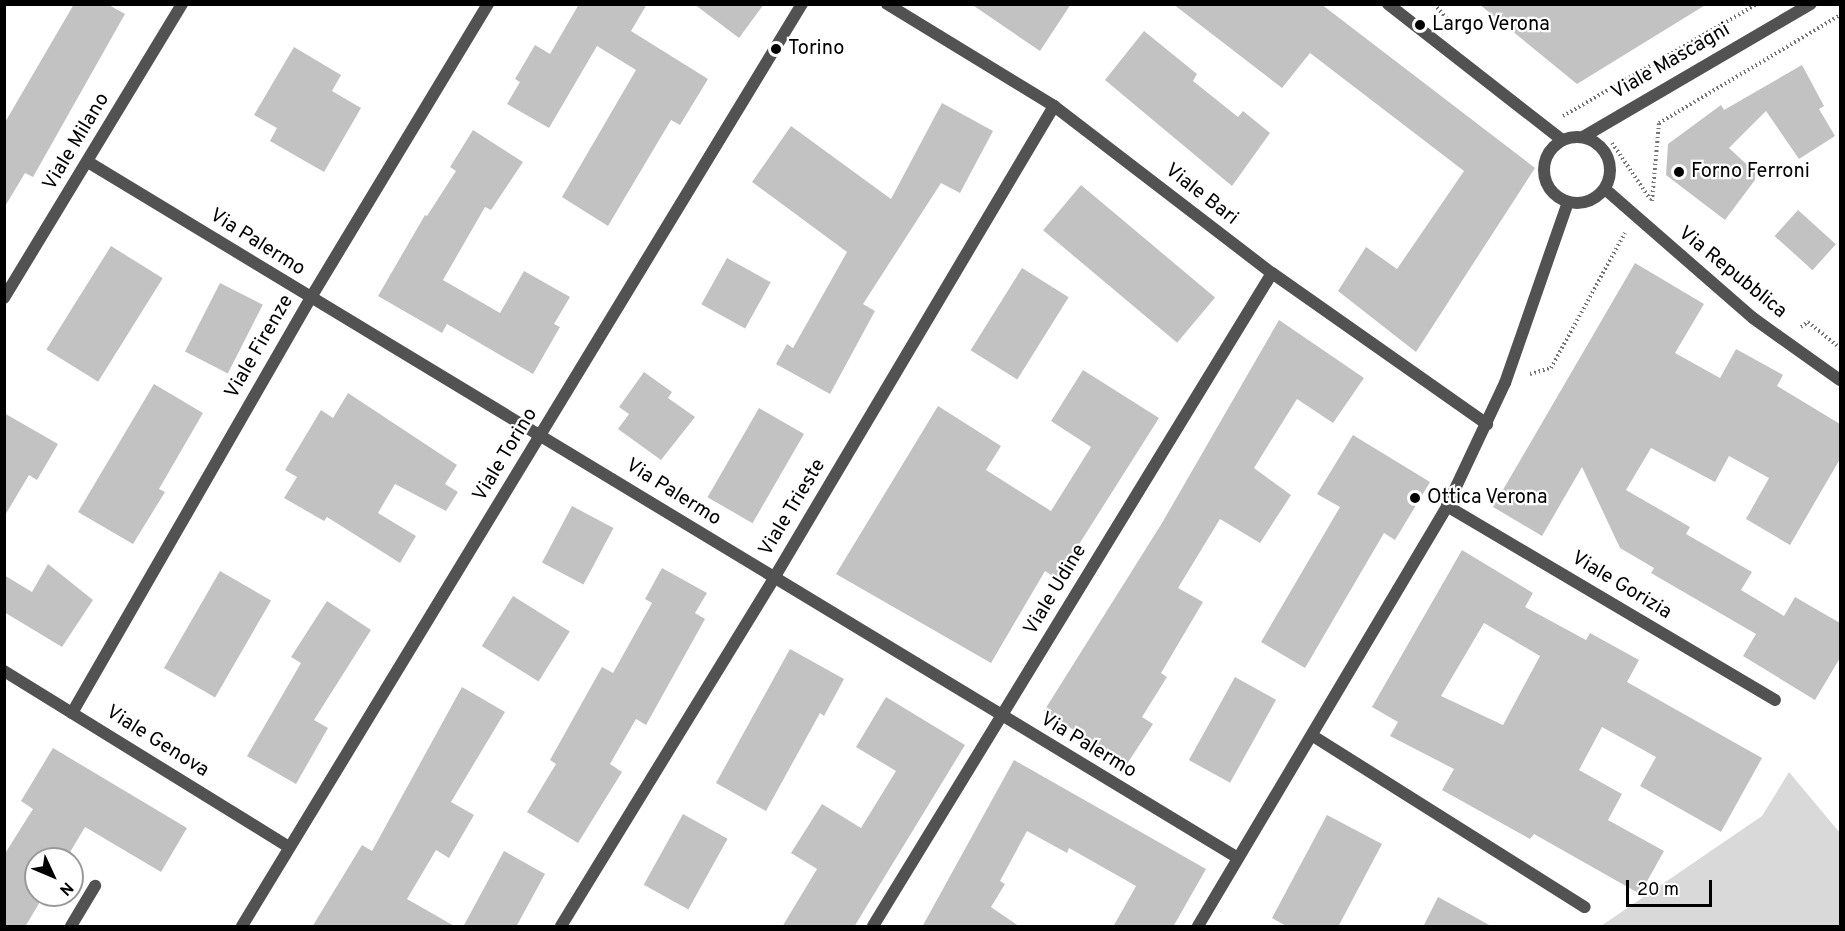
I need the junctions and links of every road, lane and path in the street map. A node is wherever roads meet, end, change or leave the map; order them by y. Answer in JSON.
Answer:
{"nodes":[{"id":1,"x":182,"y":4,"type":"edge"},
{"id":2,"x":488,"y":4,"type":"edge"},
{"id":3,"x":802,"y":4,"type":"edge"},
{"id":4,"x":887,"y":4,"type":"edge"},
{"id":5,"x":1388,"y":4,"type":"edge"},
{"id":6,"x":1434,"y":4,"type":"edge"},
{"id":7,"x":1757,"y":4,"type":"edge"},
{"id":8,"x":1811,"y":4,"type":"edge"},
{"id":9,"x":1840,"y":15,"type":"edge"},
{"id":10,"x":1458,"y":33,"type":"dead end"},
{"id":11,"x":1054,"y":106,"type":"junction"},
{"id":12,"x":1554,"y":113,"type":"dead end"},
{"id":13,"x":1560,"y":118,"type":"junction"},
{"id":14,"x":1568,"y":121,"type":"dead end"},
{"id":15,"x":1601,"y":126,"type":"junction"},
{"id":16,"x":1583,"y":137,"type":"junction"},
{"id":17,"x":1562,"y":140,"type":"junction"},
{"id":18,"x":88,"y":162,"type":"junction"},
{"id":19,"x":1605,"y":189,"type":"junction"},
{"id":20,"x":1651,"y":201,"type":"junction"},
{"id":21,"x":1568,"y":202,"type":"junction"},
{"id":22,"x":1660,"y":208,"type":"dead end"},
{"id":23,"x":1636,"y":220,"type":"junction"},
{"id":24,"x":1272,"y":273,"type":"junction"},
{"id":25,"x":4,"y":298,"type":"edge"},
{"id":26,"x":310,"y":299,"type":"junction"},
{"id":27,"x":1791,"y":320,"type":"dead end"},
{"id":28,"x":1840,"y":348,"type":"edge"},
{"id":29,"x":1840,"y":380,"type":"edge"},
{"id":30,"x":1505,"y":383,"type":"junction"},
{"id":31,"x":1487,"y":424,"type":"junction"},
{"id":32,"x":541,"y":435,"type":"junction"},
{"id":33,"x":1447,"y":506,"type":"junction"},
{"id":34,"x":774,"y":578,"type":"junction"},
{"id":35,"x":4,"y":671,"type":"edge"},
{"id":36,"x":1775,"y":700,"type":"dead end"},
{"id":37,"x":72,"y":713,"type":"junction"},
{"id":38,"x":1001,"y":717,"type":"junction"},
{"id":39,"x":1313,"y":736,"type":"junction"},
{"id":40,"x":289,"y":846,"type":"junction"},
{"id":41,"x":1238,"y":858,"type":"junction"},
{"id":42,"x":95,"y":886,"type":"dead end"},
{"id":43,"x":1586,"y":908,"type":"dead end"},
{"id":44,"x":71,"y":927,"type":"edge"},
{"id":45,"x":242,"y":927,"type":"edge"},
{"id":46,"x":561,"y":927,"type":"edge"},
{"id":47,"x":873,"y":927,"type":"edge"},
{"id":48,"x":1198,"y":927,"type":"edge"}],
"edges":[{"from":1,"to":18,"type":"street","name":"Viale Milano"},
{"from":2,"to":26,"type":"street","name":"Viale Firenze"},
{"from":3,"to":32,"type":"street","name":"Viale Torino"},
{"from":4,"to":11,"type":"street","name":"Viale Bari"},
{"from":5,"to":17,"type":"street"},
{"from":6,"to":10,"type":"path"},
{"from":7,"to":13,"type":"path"},
{"from":8,"to":15,"type":"street","name":"Viale Mascagni"},
{"from":9,"to":20,"type":"path"},
{"from":11,"to":24,"type":"street","name":"Viale Bari"},
{"from":11,"to":34,"type":"street","name":"Viale Trieste"},
{"from":12,"to":13,"type":"path"},
{"from":13,"to":14,"type":"path"},
{"from":15,"to":16,"type":"street","name":"Viale Mascagni"},
{"from":15,"to":20,"type":"path"},
{"from":16,"to":17,"type":"street"},
{"from":16,"to":19,"type":"street"},
{"from":17,"to":21,"type":"street"},
{"from":18,"to":25,"type":"street","name":"Viale Milano"},
{"from":18,"to":26,"type":"street","name":"Via Palermo"},
{"from":19,"to":21,"type":"street"},
{"from":19,"to":23,"type":"street","name":"Via Repubblica"},
{"from":20,"to":22,"type":"path"},
{"from":20,"to":23,"type":"path"},
{"from":21,"to":30,"type":"street"},
{"from":23,"to":29,"type":"street","name":"Via Repubblica"},
{"from":23,"to":30,"type":"path"},
{"from":24,"to":31,"type":"street","name":"Viale Bari"},
{"from":24,"to":38,"type":"street","name":"Viale Udine"},
{"from":26,"to":32,"type":"street","name":"Via Palermo"},
{"from":26,"to":37,"type":"street","name":"Viale Firenze"},
{"from":27,"to":28,"type":"path"},
{"from":30,"to":31,"type":"street"},
{"from":31,"to":33,"type":"street"},
{"from":32,"to":34,"type":"street","name":"Via Palermo"},
{"from":32,"to":40,"type":"street","name":"Viale Torino"},
{"from":33,"to":36,"type":"street","name":"Viale Gorizia"},
{"from":33,"to":39,"type":"street"},
{"from":34,"to":38,"type":"street","name":"Via Palermo"},
{"from":34,"to":46,"type":"street","name":"Viale Trieste"},
{"from":35,"to":37,"type":"street","name":"Viale Genova"},
{"from":37,"to":40,"type":"street","name":"Viale Genova"},
{"from":38,"to":41,"type":"street","name":"Via Palermo"},
{"from":38,"to":47,"type":"street","name":"Viale Udine"},
{"from":39,"to":41,"type":"street"},
{"from":39,"to":43,"type":"street"},
{"from":40,"to":45,"type":"street","name":"Viale Torino"},
{"from":41,"to":48,"type":"street"},
{"from":42,"to":44,"type":"street"}]}
